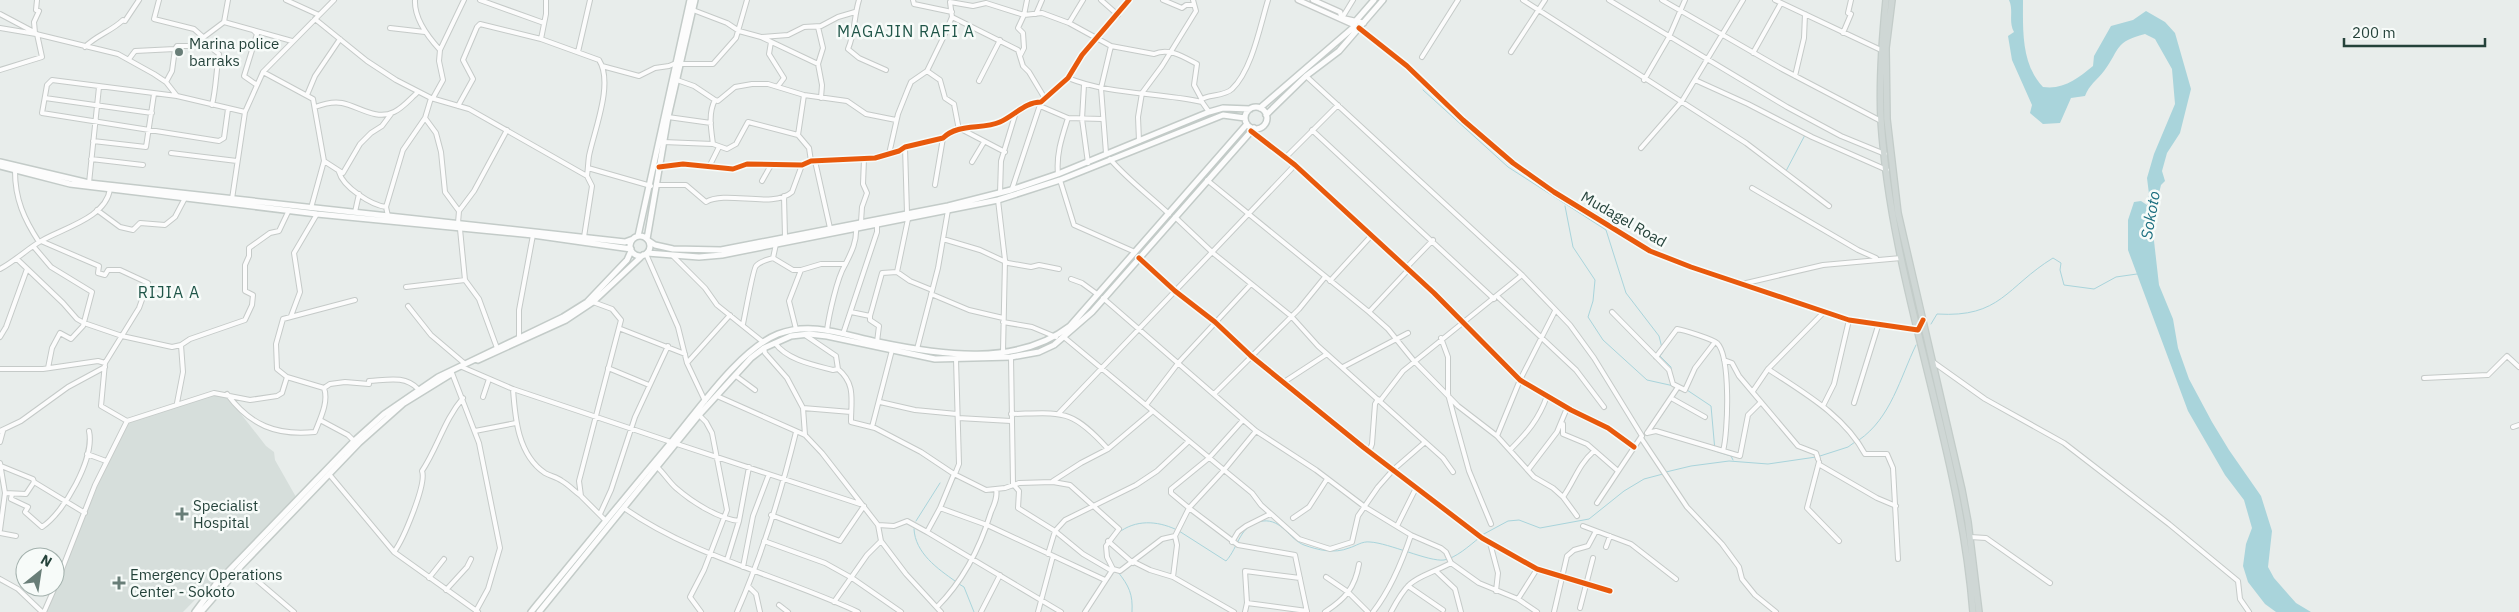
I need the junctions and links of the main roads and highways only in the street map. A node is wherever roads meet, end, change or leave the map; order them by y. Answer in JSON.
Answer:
{"nodes":[{"id":1,"x":690,"y":0,"type":"edge"},
{"id":2,"x":695,"y":0,"type":"edge"},
{"id":3,"x":1374,"y":0,"type":"edge"},
{"id":4,"x":1383,"y":0,"type":"edge"},
{"id":5,"x":1886,"y":0,"type":"edge"},
{"id":6,"x":1892,"y":0,"type":"edge"},
{"id":7,"x":1357,"y":28,"type":"junction"},
{"id":8,"x":678,"y":63,"type":"junction"},
{"id":9,"x":1250,"y":108,"type":"junction"},
{"id":10,"x":1260,"y":108,"type":"junction"},
{"id":11,"x":1266,"y":115,"type":"junction"},
{"id":12,"x":1246,"y":121,"type":"junction"},
{"id":13,"x":1252,"y":129,"type":"junction"},
{"id":14,"x":0,"y":162,"type":"edge"},
{"id":15,"x":0,"y":166,"type":"edge"},
{"id":16,"x":1060,"y":177,"type":"junction"},
{"id":17,"x":653,"y":185,"type":"junction"},
{"id":18,"x":908,"y":216,"type":"junction"},
{"id":19,"x":459,"y":226,"type":"junction"},
{"id":20,"x":636,"y":237,"type":"junction"},
{"id":21,"x":648,"y":240,"type":"junction"},
{"id":22,"x":631,"y":250,"type":"junction"},
{"id":23,"x":645,"y":254,"type":"junction"},
{"id":24,"x":463,"y":365,"type":"junction"},
{"id":25,"x":674,"y":443,"type":"junction"},
{"id":26,"x":327,"y":472,"type":"junction"},
{"id":27,"x":194,"y":612,"type":"edge"},
{"id":28,"x":201,"y":612,"type":"edge"},
{"id":29,"x":531,"y":612,"type":"edge"},
{"id":30,"x":539,"y":612,"type":"edge"},
{"id":31,"x":1973,"y":612,"type":"edge"},
{"id":32,"x":1979,"y":612,"type":"edge"}],
"edges":[{"from":1,"to":8,"type":"main road"},
{"from":2,"to":8,"type":"main road"},
{"from":3,"to":7,"type":"main road"},
{"from":4,"to":7,"type":"main road"},
{"from":5,"to":31,"type":"main road"},
{"from":6,"to":32,"type":"main road"},
{"from":7,"to":10,"type":"main road"},
{"from":7,"to":11,"type":"main road"},
{"from":8,"to":17,"type":"main road"},
{"from":8,"to":17,"type":"main road"},
{"from":9,"to":10,"type":"main road"},
{"from":9,"to":12,"type":"main road"},
{"from":9,"to":16,"type":"main road"},
{"from":10,"to":11,"type":"main road"},
{"from":11,"to":13,"type":"main road"},
{"from":12,"to":13,"type":"main road"},
{"from":12,"to":16,"type":"main road"},
{"from":12,"to":25,"type":"main road"},
{"from":13,"to":25,"type":"main road"},
{"from":14,"to":19,"type":"main road"},
{"from":15,"to":19,"type":"main road"},
{"from":16,"to":18,"type":"main road"},
{"from":16,"to":18,"type":"main road"},
{"from":17,"to":20,"type":"main road"},
{"from":17,"to":21,"type":"main road"},
{"from":18,"to":21,"type":"main road"},
{"from":18,"to":23,"type":"main road"},
{"from":19,"to":20,"type":"main road"},
{"from":19,"to":22,"type":"main road"},
{"from":20,"to":21,"type":"main road"},
{"from":20,"to":22,"type":"main road"},
{"from":21,"to":23,"type":"main road"},
{"from":22,"to":23,"type":"main road"},
{"from":22,"to":24,"type":"main road"},
{"from":23,"to":24,"type":"main road"},
{"from":24,"to":26,"type":"main road"},
{"from":24,"to":26,"type":"main road"},
{"from":25,"to":29,"type":"main road"},
{"from":25,"to":30,"type":"main road"},
{"from":26,"to":27,"type":"main road"},
{"from":26,"to":28,"type":"main road"}]}
